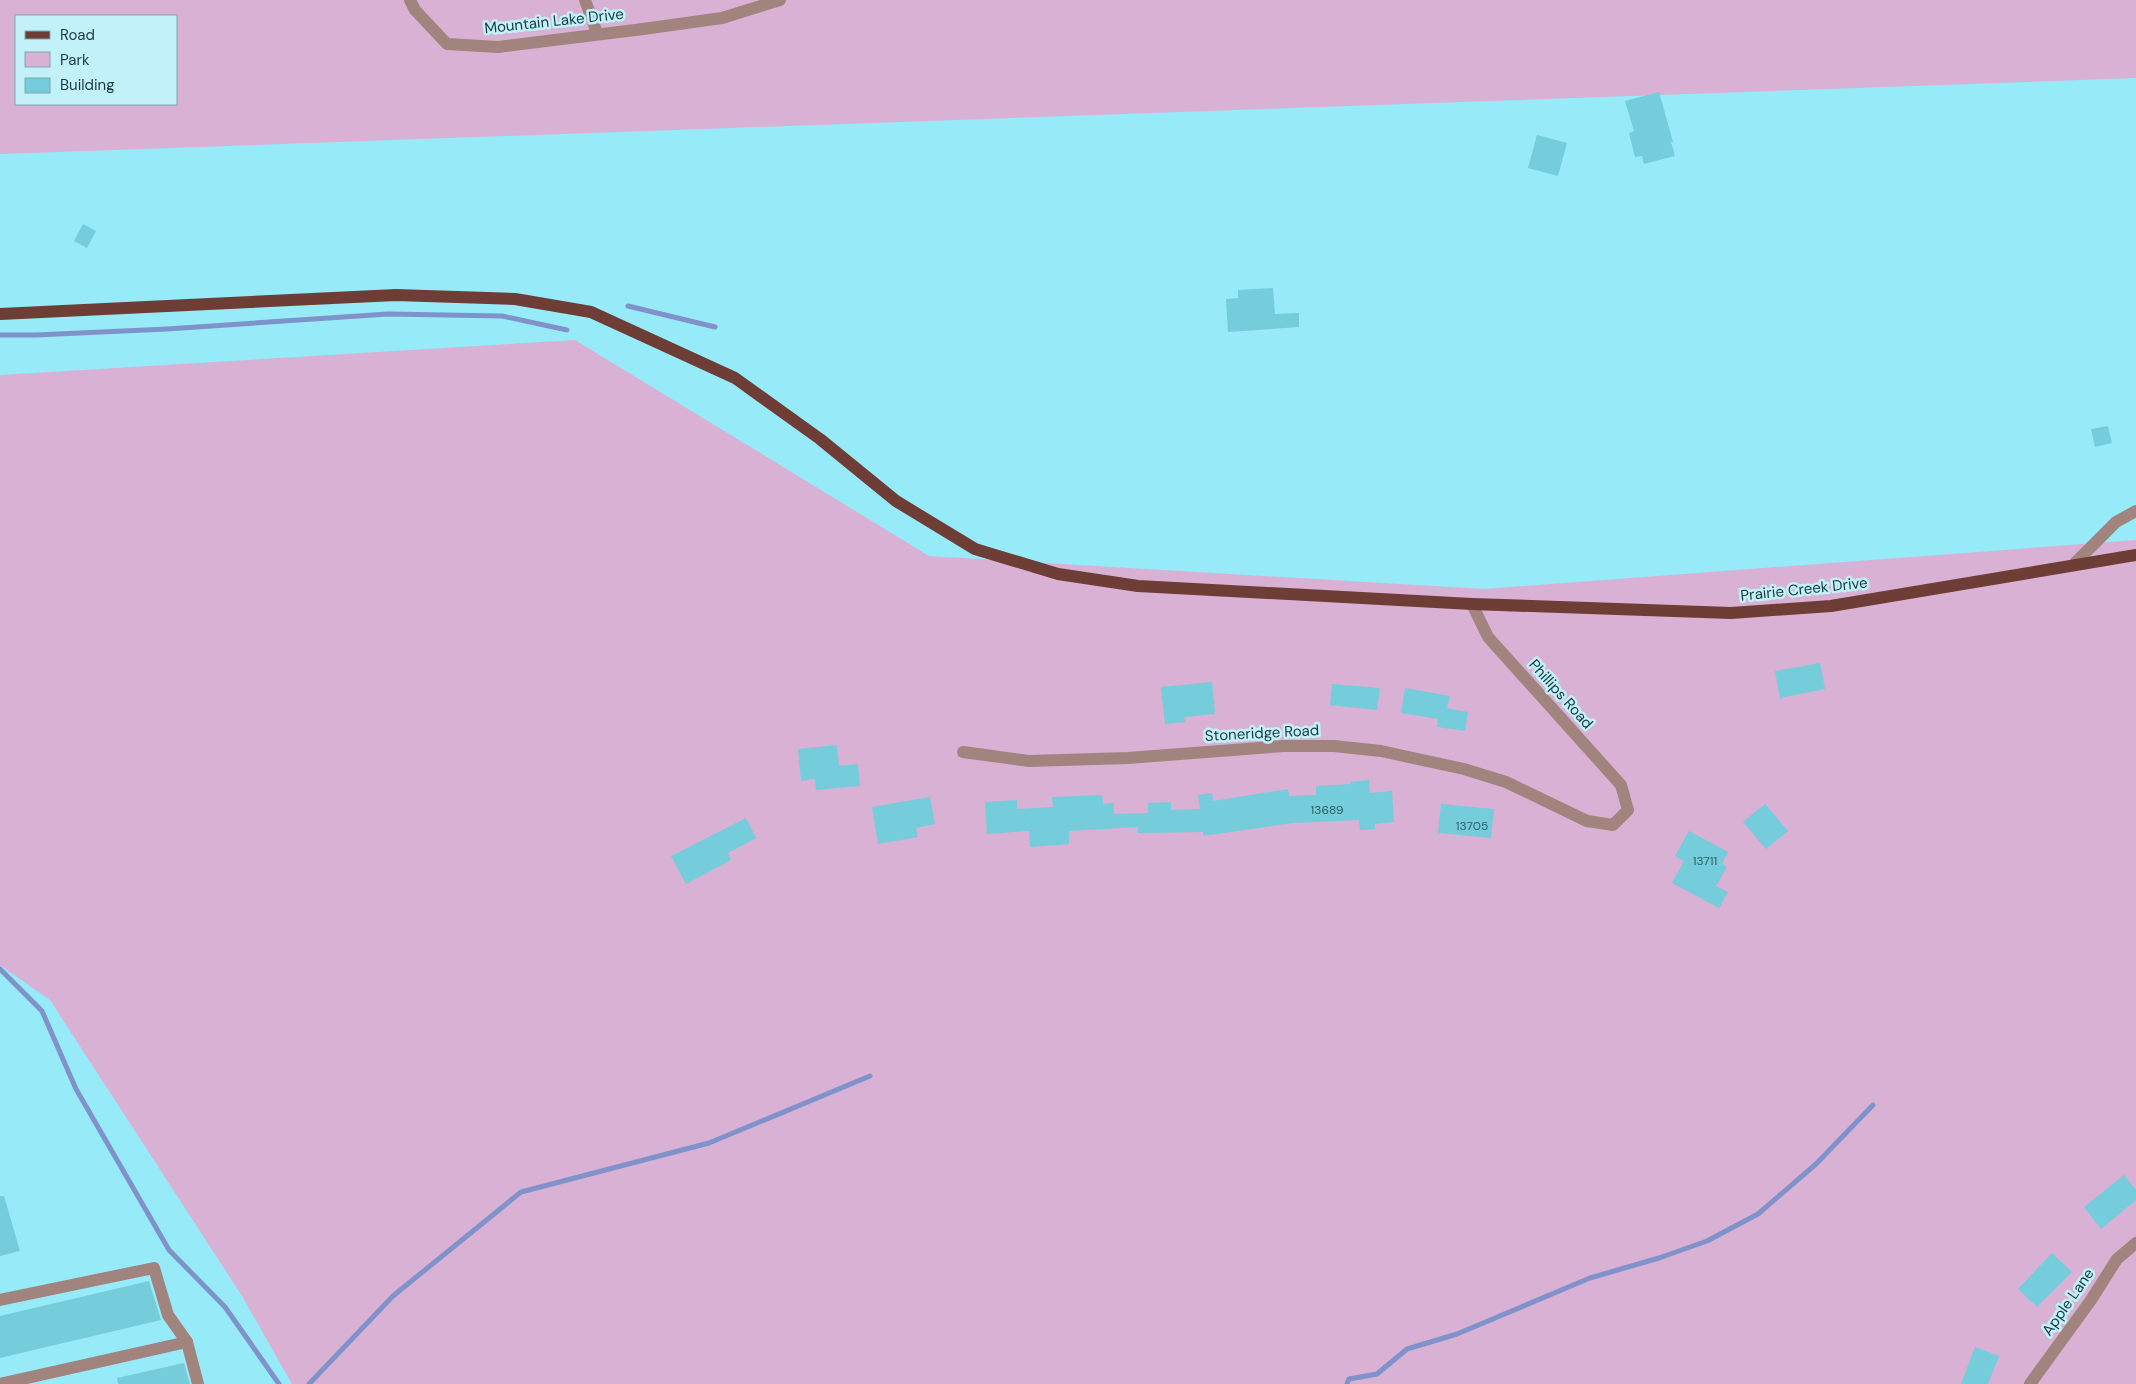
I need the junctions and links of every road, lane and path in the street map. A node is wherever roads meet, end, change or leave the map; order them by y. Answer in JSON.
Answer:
{"nodes":[{"id":1,"x":410,"y":0,"type":"edge"},
{"id":2,"x":586,"y":0,"type":"edge"},
{"id":3,"x":780,"y":0,"type":"edge"},
{"id":4,"x":597,"y":33,"type":"junction"},
{"id":5,"x":0,"y":314,"type":"edge"},
{"id":6,"x":2136,"y":511,"type":"edge"},
{"id":7,"x":2136,"y":555,"type":"edge"},
{"id":8,"x":2075,"y":563,"type":"junction"},
{"id":9,"x":1472,"y":604,"type":"junction"},
{"id":10,"x":963,"y":752,"type":"dead end"},
{"id":11,"x":1626,"y":804,"type":"joint"},
{"id":12,"x":2136,"y":1243,"type":"edge"},
{"id":13,"x":0,"y":1300,"type":"edge"},
{"id":14,"x":187,"y":1342,"type":"junction"},
{"id":15,"x":0,"y":1384,"type":"edge"},
{"id":16,"x":198,"y":1384,"type":"edge"},
{"id":17,"x":2030,"y":1384,"type":"edge"}],
"edges":[{"from":1,"to":4,"type":"street","name":"Mountain Lake Drive"},
{"from":2,"to":4,"type":"street"},
{"from":3,"to":4,"type":"street","name":"Mountain Lake Drive"},
{"from":5,"to":9,"type":"main road","name":"Prairie Creek Drive"},
{"from":6,"to":8,"type":"street"},
{"from":7,"to":8,"type":"main road","name":"Prairie Creek Drive"},
{"from":8,"to":9,"type":"main road","name":"Prairie Creek Drive"},
{"from":9,"to":11,"type":"street","name":"Phillips Road"},
{"from":10,"to":11,"type":"street","name":"Stoneridge Road"},
{"from":12,"to":17,"type":"street","name":"Apple Lane"},
{"from":13,"to":14,"type":"street"},
{"from":14,"to":15,"type":"street"},
{"from":14,"to":16,"type":"street"}]}
